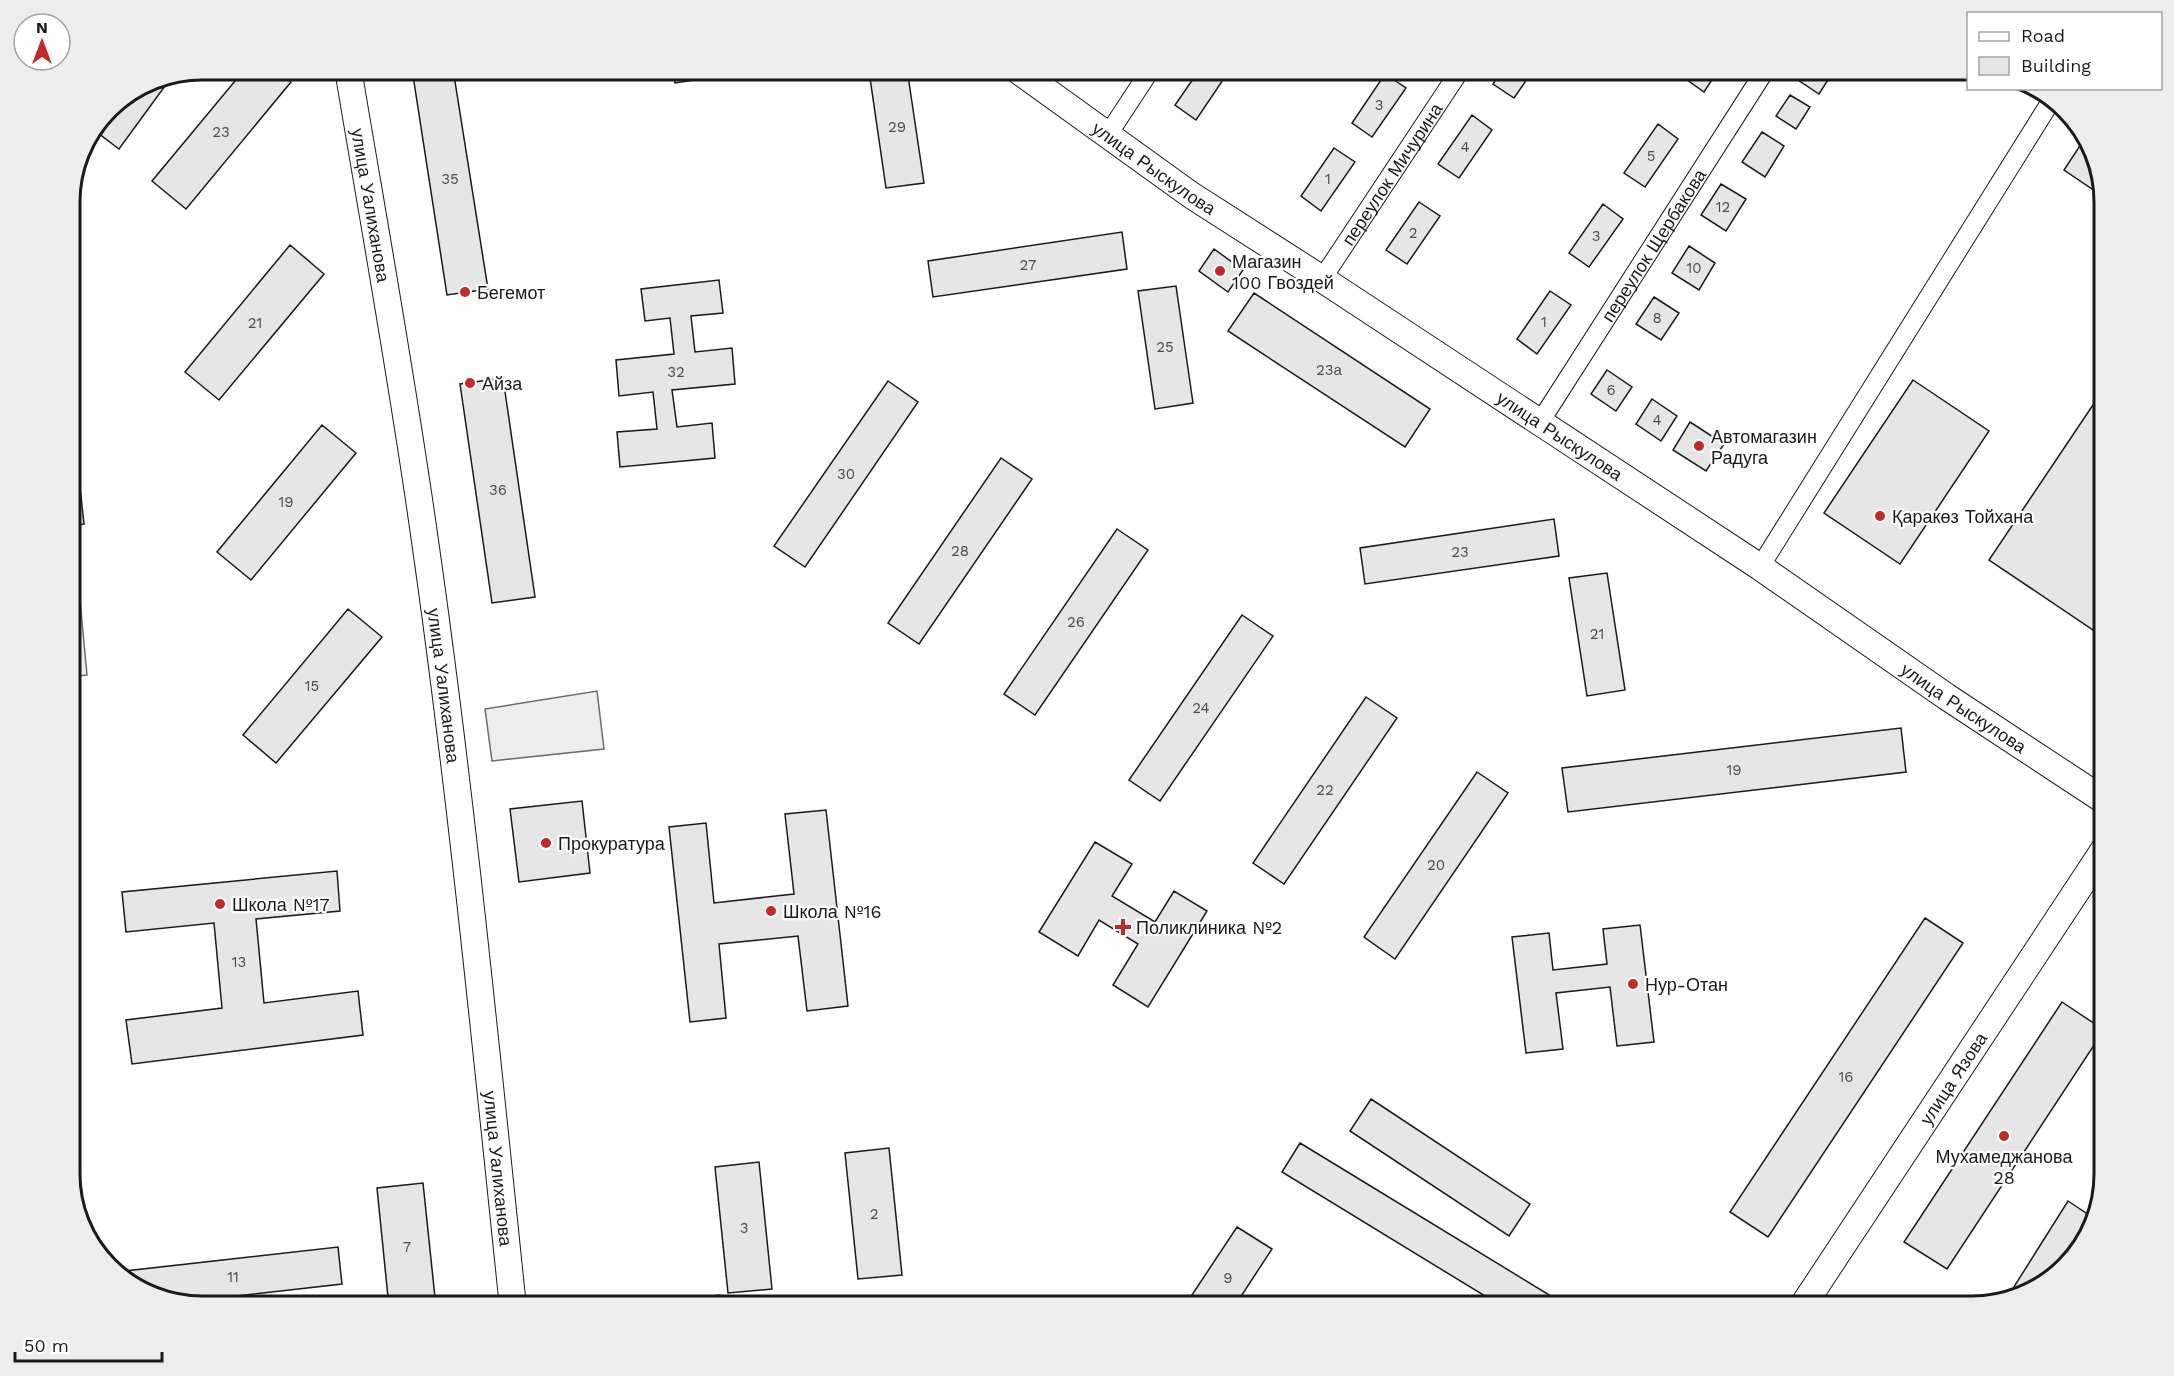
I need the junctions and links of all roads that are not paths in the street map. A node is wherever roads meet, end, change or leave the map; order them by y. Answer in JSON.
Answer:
{"nodes":[{"id":1,"x":1144,"y":79,"type":"edge"},
{"id":2,"x":1454,"y":79,"type":"edge"},
{"id":3,"x":1760,"y":79,"type":"edge"},
{"id":4,"x":350,"y":80,"type":"edge"},
{"id":5,"x":1030,"y":80,"type":"edge"},
{"id":6,"x":2048,"y":106,"type":"edge"},
{"id":7,"x":1107,"y":136,"type":"junction"},
{"id":8,"x":1322,"y":279,"type":"junction"},
{"id":9,"x":1540,"y":422,"type":"junction"},
{"id":10,"x":1760,"y":567,"type":"junction"},
{"id":11,"x":2094,"y":794,"type":"edge"},
{"id":12,"x":2094,"y":865,"type":"edge"},
{"id":13,"x":512,"y":1296,"type":"edge"},
{"id":14,"x":1809,"y":1296,"type":"edge"}],
"edges":[{"from":1,"to":7,"type":"street"},
{"from":2,"to":8,"type":"street","name":"переулок Мичурина"},
{"from":3,"to":9,"type":"street","name":"переулок Щербакова"},
{"from":4,"to":13,"type":"street","name":"улица Уалиханова"},
{"from":5,"to":7,"type":"street","name":"улица Рыскулова"},
{"from":6,"to":10,"type":"street"},
{"from":7,"to":8,"type":"street","name":"улица Рыскулова"},
{"from":8,"to":9,"type":"street","name":"улица Рыскулова"},
{"from":9,"to":10,"type":"street","name":"улица Рыскулова"},
{"from":10,"to":11,"type":"street","name":"улица Рыскулова"},
{"from":12,"to":14,"type":"street","name":"улица Язова"}]}
